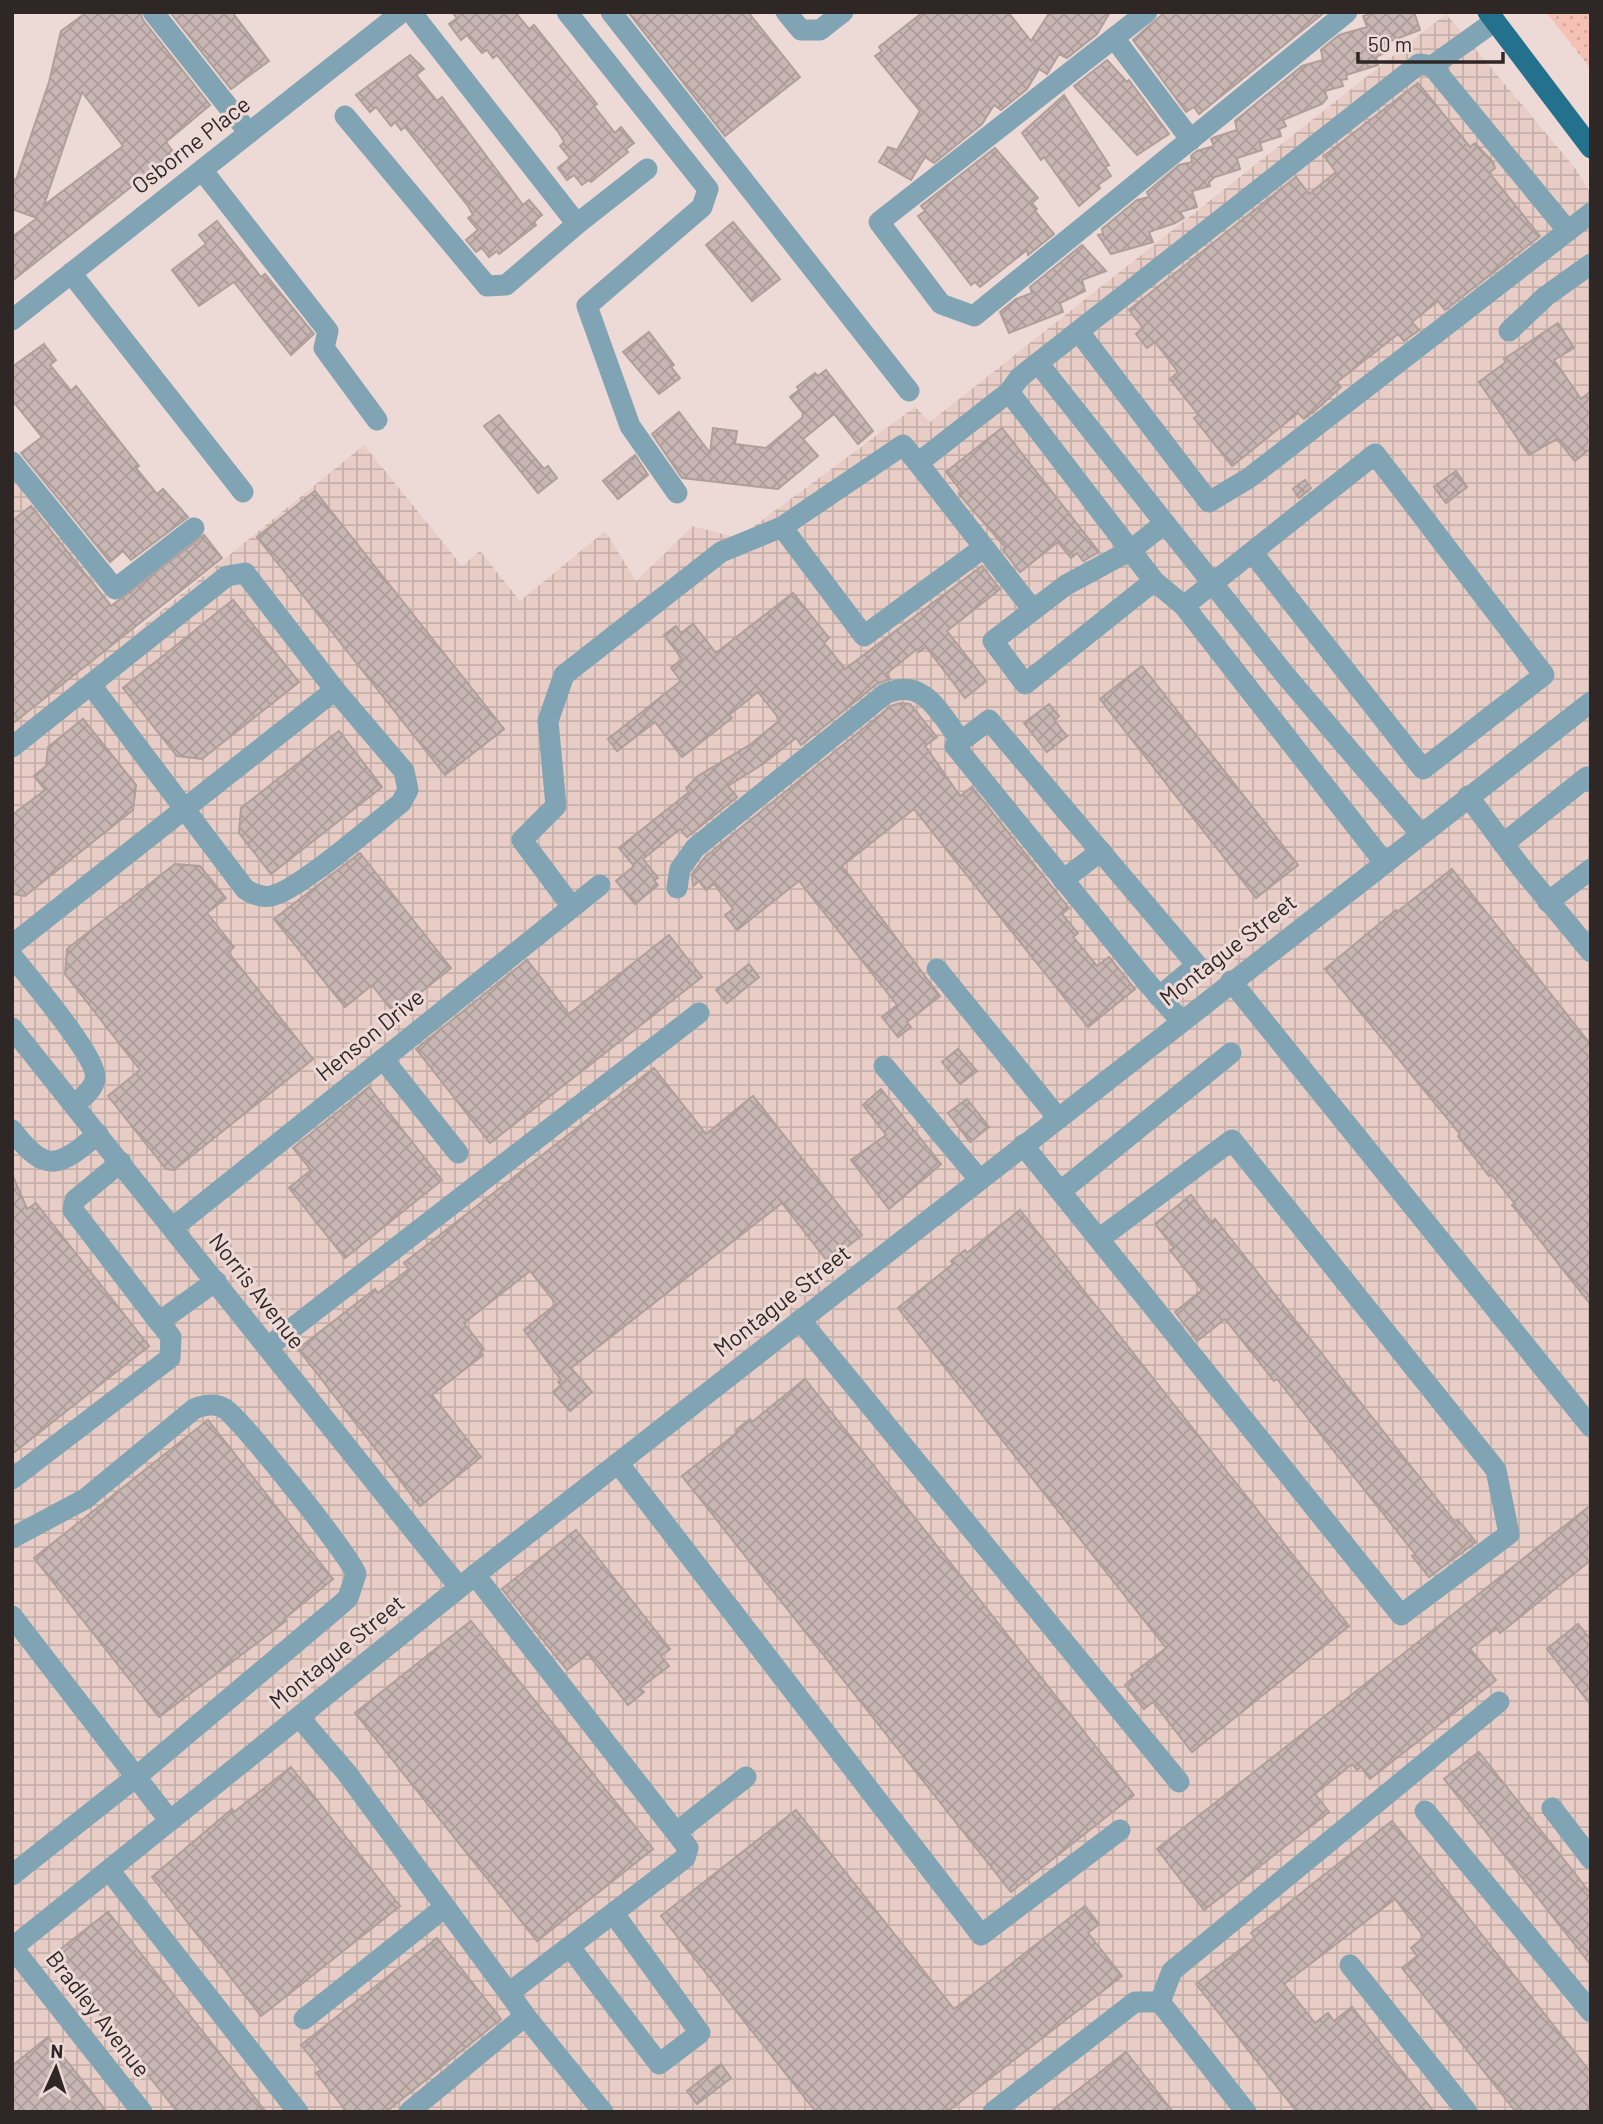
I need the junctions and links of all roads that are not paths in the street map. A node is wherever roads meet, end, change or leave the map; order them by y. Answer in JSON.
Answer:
{"nodes":[{"id":1,"x":153,"y":12,"type":"edge"},
{"id":2,"x":402,"y":12,"type":"edge"},
{"id":3,"x":411,"y":12,"type":"edge"},
{"id":4,"x":567,"y":12,"type":"edge"},
{"id":5,"x":611,"y":12,"type":"edge"},
{"id":6,"x":786,"y":12,"type":"edge"},
{"id":7,"x":844,"y":12,"type":"edge"},
{"id":8,"x":1147,"y":12,"type":"edge"},
{"id":9,"x":1348,"y":12,"type":"edge"},
{"id":10,"x":1491,"y":17,"type":"edge"},
{"id":11,"x":1114,"y":38,"type":"junction"},
{"id":12,"x":1432,"y":66,"type":"junction"},
{"id":13,"x":345,"y":116,"type":"dead end"},
{"id":14,"x":249,"y":133,"type":"junction"},
{"id":15,"x":1191,"y":139,"type":"junction"},
{"id":16,"x":1591,"y":148,"type":"edge"},
{"id":17,"x":647,"y":169,"type":"dead end"},
{"id":18,"x":202,"y":170,"type":"junction"},
{"id":19,"x":1591,"y":213,"type":"edge"},
{"id":20,"x":577,"y":224,"type":"junction"},
{"id":21,"x":1568,"y":231,"type":"junction"},
{"id":22,"x":1591,"y":264,"type":"edge"},
{"id":23,"x":71,"y":273,"type":"junction"},
{"id":24,"x":12,"y":320,"type":"edge"},
{"id":25,"x":1509,"y":331,"type":"dead end"},
{"id":26,"x":1079,"y":332,"type":"junction"},
{"id":27,"x":1038,"y":363,"type":"junction"},
{"id":28,"x":909,"y":391,"type":"dead end"},
{"id":29,"x":1009,"y":392,"type":"junction"},
{"id":30,"x":377,"y":420,"type":"dead end"},
{"id":31,"x":12,"y":462,"type":"edge"},
{"id":32,"x":918,"y":463,"type":"junction"},
{"id":33,"x":243,"y":492,"type":"dead end"},
{"id":34,"x":677,"y":493,"type":"dead end"},
{"id":35,"x":1165,"y":523,"type":"junction"},
{"id":36,"x":782,"y":527,"type":"junction"},
{"id":37,"x":194,"y":528,"type":"dead end"},
{"id":38,"x":983,"y":548,"type":"junction"},
{"id":39,"x":1130,"y":550,"type":"junction"},
{"id":40,"x":1252,"y":552,"type":"junction"},
{"id":41,"x":1154,"y":581,"type":"junction"},
{"id":42,"x":1214,"y":583,"type":"junction"},
{"id":43,"x":1184,"y":606,"type":"junction"},
{"id":44,"x":1033,"y":610,"type":"junction"},
{"id":45,"x":91,"y":685,"type":"junction"},
{"id":46,"x":335,"y":690,"type":"junction"},
{"id":47,"x":1591,"y":702,"type":"edge"},
{"id":48,"x":961,"y":741,"type":"junction"},
{"id":49,"x":12,"y":747,"type":"edge"},
{"id":50,"x":1591,"y":782,"type":"edge"},
{"id":51,"x":1468,"y":796,"type":"junction"},
{"id":52,"x":186,"y":810,"type":"junction"},
{"id":53,"x":1420,"y":834,"type":"junction"},
{"id":54,"x":1503,"y":844,"type":"junction"},
{"id":55,"x":1101,"y":851,"type":"junction"},
{"id":56,"x":1384,"y":862,"type":"junction"},
{"id":57,"x":1591,"y":869,"type":"edge"},
{"id":58,"x":1063,"y":880,"type":"junction"},
{"id":59,"x":600,"y":885,"type":"dead end"},
{"id":60,"x":677,"y":888,"type":"dead end"},
{"id":61,"x":1548,"y":902,"type":"junction"},
{"id":62,"x":572,"y":907,"type":"junction"},
{"id":63,"x":12,"y":945,"type":"edge"},
{"id":64,"x":1591,"y":952,"type":"edge"},
{"id":65,"x":12,"y":956,"type":"edge"},
{"id":66,"x":937,"y":969,"type":"dead end"},
{"id":67,"x":1231,"y":981,"type":"junction"},
{"id":68,"x":1159,"y":997,"type":"junction"},
{"id":69,"x":699,"y":1013,"type":"dead end"},
{"id":70,"x":1181,"y":1021,"type":"junction"},
{"id":71,"x":12,"y":1028,"type":"edge"},
{"id":72,"x":1231,"y":1054,"type":"dead end"},
{"id":73,"x":383,"y":1059,"type":"junction"},
{"id":74,"x":884,"y":1066,"type":"dead end"},
{"id":75,"x":74,"y":1105,"type":"junction"},
{"id":76,"x":1058,"y":1118,"type":"junction"},
{"id":77,"x":12,"y":1130,"type":"edge"},
{"id":78,"x":98,"y":1134,"type":"junction"},
{"id":79,"x":1023,"y":1145,"type":"junction"},
{"id":80,"x":458,"y":1153,"type":"dead end"},
{"id":81,"x":121,"y":1162,"type":"junction"},
{"id":82,"x":979,"y":1179,"type":"junction"},
{"id":83,"x":1061,"y":1191,"type":"junction"},
{"id":84,"x":174,"y":1227,"type":"junction"},
{"id":85,"x":1099,"y":1239,"type":"junction"},
{"id":86,"x":216,"y":1281,"type":"junction"},
{"id":87,"x":800,"y":1320,"type":"junction"},
{"id":88,"x":159,"y":1322,"type":"junction"},
{"id":89,"x":268,"y":1347,"type":"junction"},
{"id":90,"x":1591,"y":1427,"type":"edge"},
{"id":91,"x":618,"y":1463,"type":"junction"},
{"id":92,"x":12,"y":1479,"type":"edge"},
{"id":93,"x":12,"y":1538,"type":"edge"},
{"id":94,"x":467,"y":1581,"type":"junction"},
{"id":95,"x":12,"y":1616,"type":"edge"},
{"id":96,"x":1499,"y":1702,"type":"dead end"},
{"id":97,"x":299,"y":1717,"type":"junction"},
{"id":98,"x":136,"y":1777,"type":"junction"},
{"id":99,"x":746,"y":1777,"type":"dead end"},
{"id":100,"x":1179,"y":1782,"type":"dead end"},
{"id":101,"x":1552,"y":1808,"type":"dead end"},
{"id":102,"x":1425,"y":1811,"type":"dead end"},
{"id":103,"x":170,"y":1821,"type":"junction"},
{"id":104,"x":1120,"y":1830,"type":"dead end"},
{"id":105,"x":677,"y":1832,"type":"junction"},
{"id":106,"x":1591,"y":1859,"type":"edge"},
{"id":107,"x":108,"y":1870,"type":"junction"},
{"id":108,"x":12,"y":1875,"type":"edge"},
{"id":109,"x":445,"y":1907,"type":"junction"},
{"id":110,"x":614,"y":1914,"type":"junction"},
{"id":111,"x":570,"y":1947,"type":"junction"},
{"id":112,"x":12,"y":1948,"type":"edge"},
{"id":113,"x":1350,"y":1965,"type":"dead end"},
{"id":114,"x":509,"y":1993,"type":"junction"},
{"id":115,"x":1160,"y":2002,"type":"junction"},
{"id":116,"x":1591,"y":2012,"type":"edge"},
{"id":117,"x":525,"y":2016,"type":"junction"},
{"id":118,"x":304,"y":2019,"type":"dead end"},
{"id":119,"x":142,"y":2112,"type":"edge"},
{"id":120,"x":298,"y":2112,"type":"edge"},
{"id":121,"x":410,"y":2112,"type":"edge"},
{"id":122,"x":603,"y":2112,"type":"edge"},
{"id":123,"x":993,"y":2112,"type":"edge"},
{"id":124,"x":1246,"y":2112,"type":"edge"},
{"id":125,"x":1466,"y":2112,"type":"edge"}],
"edges":[{"from":1,"to":14,"type":"street"},
{"from":2,"to":14,"type":"street","name":"Osborne Place"},
{"from":3,"to":20,"type":"street"},
{"from":4,"to":34,"type":"street"},
{"from":5,"to":28,"type":"street"},
{"from":6,"to":7,"type":"street"},
{"from":8,"to":11,"type":"street"},
{"from":9,"to":15,"type":"street"},
{"from":10,"to":12,"type":"street"},
{"from":10,"to":16,"type":"main road"},
{"from":11,"to":15,"type":"street"},
{"from":11,"to":15,"type":"street"},
{"from":12,"to":21,"type":"street"},
{"from":12,"to":26,"type":"street"},
{"from":13,"to":20,"type":"street"},
{"from":14,"to":18,"type":"street","name":"Osborne Place"},
{"from":17,"to":20,"type":"street"},
{"from":18,"to":23,"type":"street","name":"Osborne Place"},
{"from":18,"to":30,"type":"street"},
{"from":19,"to":21,"type":"street"},
{"from":21,"to":26,"type":"street"},
{"from":22,"to":25,"type":"street"},
{"from":23,"to":24,"type":"street","name":"Osborne Place"},
{"from":23,"to":33,"type":"street"},
{"from":26,"to":27,"type":"street"},
{"from":27,"to":29,"type":"street"},
{"from":27,"to":35,"type":"street"},
{"from":29,"to":32,"type":"street"},
{"from":29,"to":39,"type":"street"},
{"from":31,"to":37,"type":"street"},
{"from":32,"to":36,"type":"street"},
{"from":32,"to":38,"type":"street"},
{"from":35,"to":39,"type":"street"},
{"from":35,"to":42,"type":"street"},
{"from":36,"to":38,"type":"street"},
{"from":36,"to":62,"type":"street"},
{"from":38,"to":44,"type":"street"},
{"from":39,"to":41,"type":"street"},
{"from":39,"to":44,"type":"street"},
{"from":40,"to":40,"type":"street"},
{"from":40,"to":42,"type":"street"},
{"from":41,"to":43,"type":"street"},
{"from":41,"to":44,"type":"street"},
{"from":42,"to":43,"type":"street"},
{"from":42,"to":53,"type":"street"},
{"from":43,"to":56,"type":"street"},
{"from":45,"to":46,"type":"street"},
{"from":45,"to":49,"type":"street"},
{"from":45,"to":52,"type":"street"},
{"from":46,"to":52,"type":"street"},
{"from":46,"to":52,"type":"street"},
{"from":47,"to":51,"type":"street","name":"Montague Street"},
{"from":48,"to":55,"type":"street"},
{"from":48,"to":58,"type":"street"},
{"from":48,"to":60,"type":"street"},
{"from":50,"to":54,"type":"street"},
{"from":51,"to":53,"type":"street","name":"Montague Street"},
{"from":51,"to":54,"type":"street"},
{"from":52,"to":63,"type":"street"},
{"from":53,"to":56,"type":"street","name":"Montague Street"},
{"from":54,"to":61,"type":"street"},
{"from":55,"to":58,"type":"street"},
{"from":55,"to":68,"type":"street"},
{"from":56,"to":67,"type":"street","name":"Montague Street"},
{"from":57,"to":61,"type":"street"},
{"from":58,"to":68,"type":"street"},
{"from":59,"to":62,"type":"street","name":"Henson Drive"},
{"from":61,"to":64,"type":"street"},
{"from":62,"to":73,"type":"street","name":"Henson Drive"},
{"from":65,"to":75,"type":"street"},
{"from":66,"to":76,"type":"street"},
{"from":67,"to":70,"type":"street","name":"Montague Street"},
{"from":67,"to":90,"type":"street"},
{"from":68,"to":70,"type":"street"},
{"from":69,"to":89,"type":"street"},
{"from":70,"to":76,"type":"street","name":"Montague Street"},
{"from":71,"to":75,"type":"street","name":"Norris Avenue"},
{"from":72,"to":83,"type":"street"},
{"from":73,"to":80,"type":"street"},
{"from":73,"to":84,"type":"street","name":"Henson Drive"},
{"from":74,"to":82,"type":"street"},
{"from":75,"to":78,"type":"street","name":"Norris Avenue"},
{"from":76,"to":79,"type":"street","name":"Montague Street"},
{"from":77,"to":78,"type":"street"},
{"from":78,"to":81,"type":"street","name":"Norris Avenue"},
{"from":79,"to":82,"type":"street","name":"Montague Street"},
{"from":79,"to":83,"type":"street"},
{"from":81,"to":84,"type":"street","name":"Norris Avenue"},
{"from":81,"to":88,"type":"street"},
{"from":82,"to":87,"type":"street","name":"Montague Street"},
{"from":83,"to":85,"type":"street"},
{"from":84,"to":86,"type":"street","name":"Norris Avenue"},
{"from":85,"to":85,"type":"street"},
{"from":86,"to":88,"type":"street"},
{"from":86,"to":89,"type":"street","name":"Norris Avenue"},
{"from":87,"to":91,"type":"street","name":"Montague Street"},
{"from":87,"to":100,"type":"street"},
{"from":88,"to":92,"type":"street"},
{"from":89,"to":94,"type":"street","name":"Norris Avenue"},
{"from":91,"to":94,"type":"street","name":"Montague Street"},
{"from":91,"to":104,"type":"street"},
{"from":93,"to":98,"type":"street"},
{"from":94,"to":97,"type":"street","name":"Montague Street"},
{"from":94,"to":105,"type":"street","name":"Norris Avenue"},
{"from":95,"to":98,"type":"street"},
{"from":96,"to":115,"type":"street"},
{"from":97,"to":103,"type":"street","name":"Montague Street"},
{"from":97,"to":109,"type":"street"},
{"from":98,"to":103,"type":"street"},
{"from":98,"to":108,"type":"street"},
{"from":99,"to":105,"type":"street"},
{"from":101,"to":106,"type":"street"},
{"from":102,"to":116,"type":"street"},
{"from":103,"to":107,"type":"street","name":"Montague Street"},
{"from":105,"to":110,"type":"street"},
{"from":107,"to":112,"type":"street","name":"Montague Street"},
{"from":107,"to":120,"type":"street"},
{"from":109,"to":114,"type":"street"},
{"from":109,"to":118,"type":"street"},
{"from":110,"to":111,"type":"street"},
{"from":110,"to":111,"type":"street"},
{"from":111,"to":114,"type":"street"},
{"from":112,"to":119,"type":"street","name":"Bradley Avenue"},
{"from":113,"to":125,"type":"street"},
{"from":114,"to":117,"type":"street"},
{"from":115,"to":123,"type":"street"},
{"from":115,"to":124,"type":"street"},
{"from":117,"to":121,"type":"street"},
{"from":117,"to":122,"type":"street"}]}
